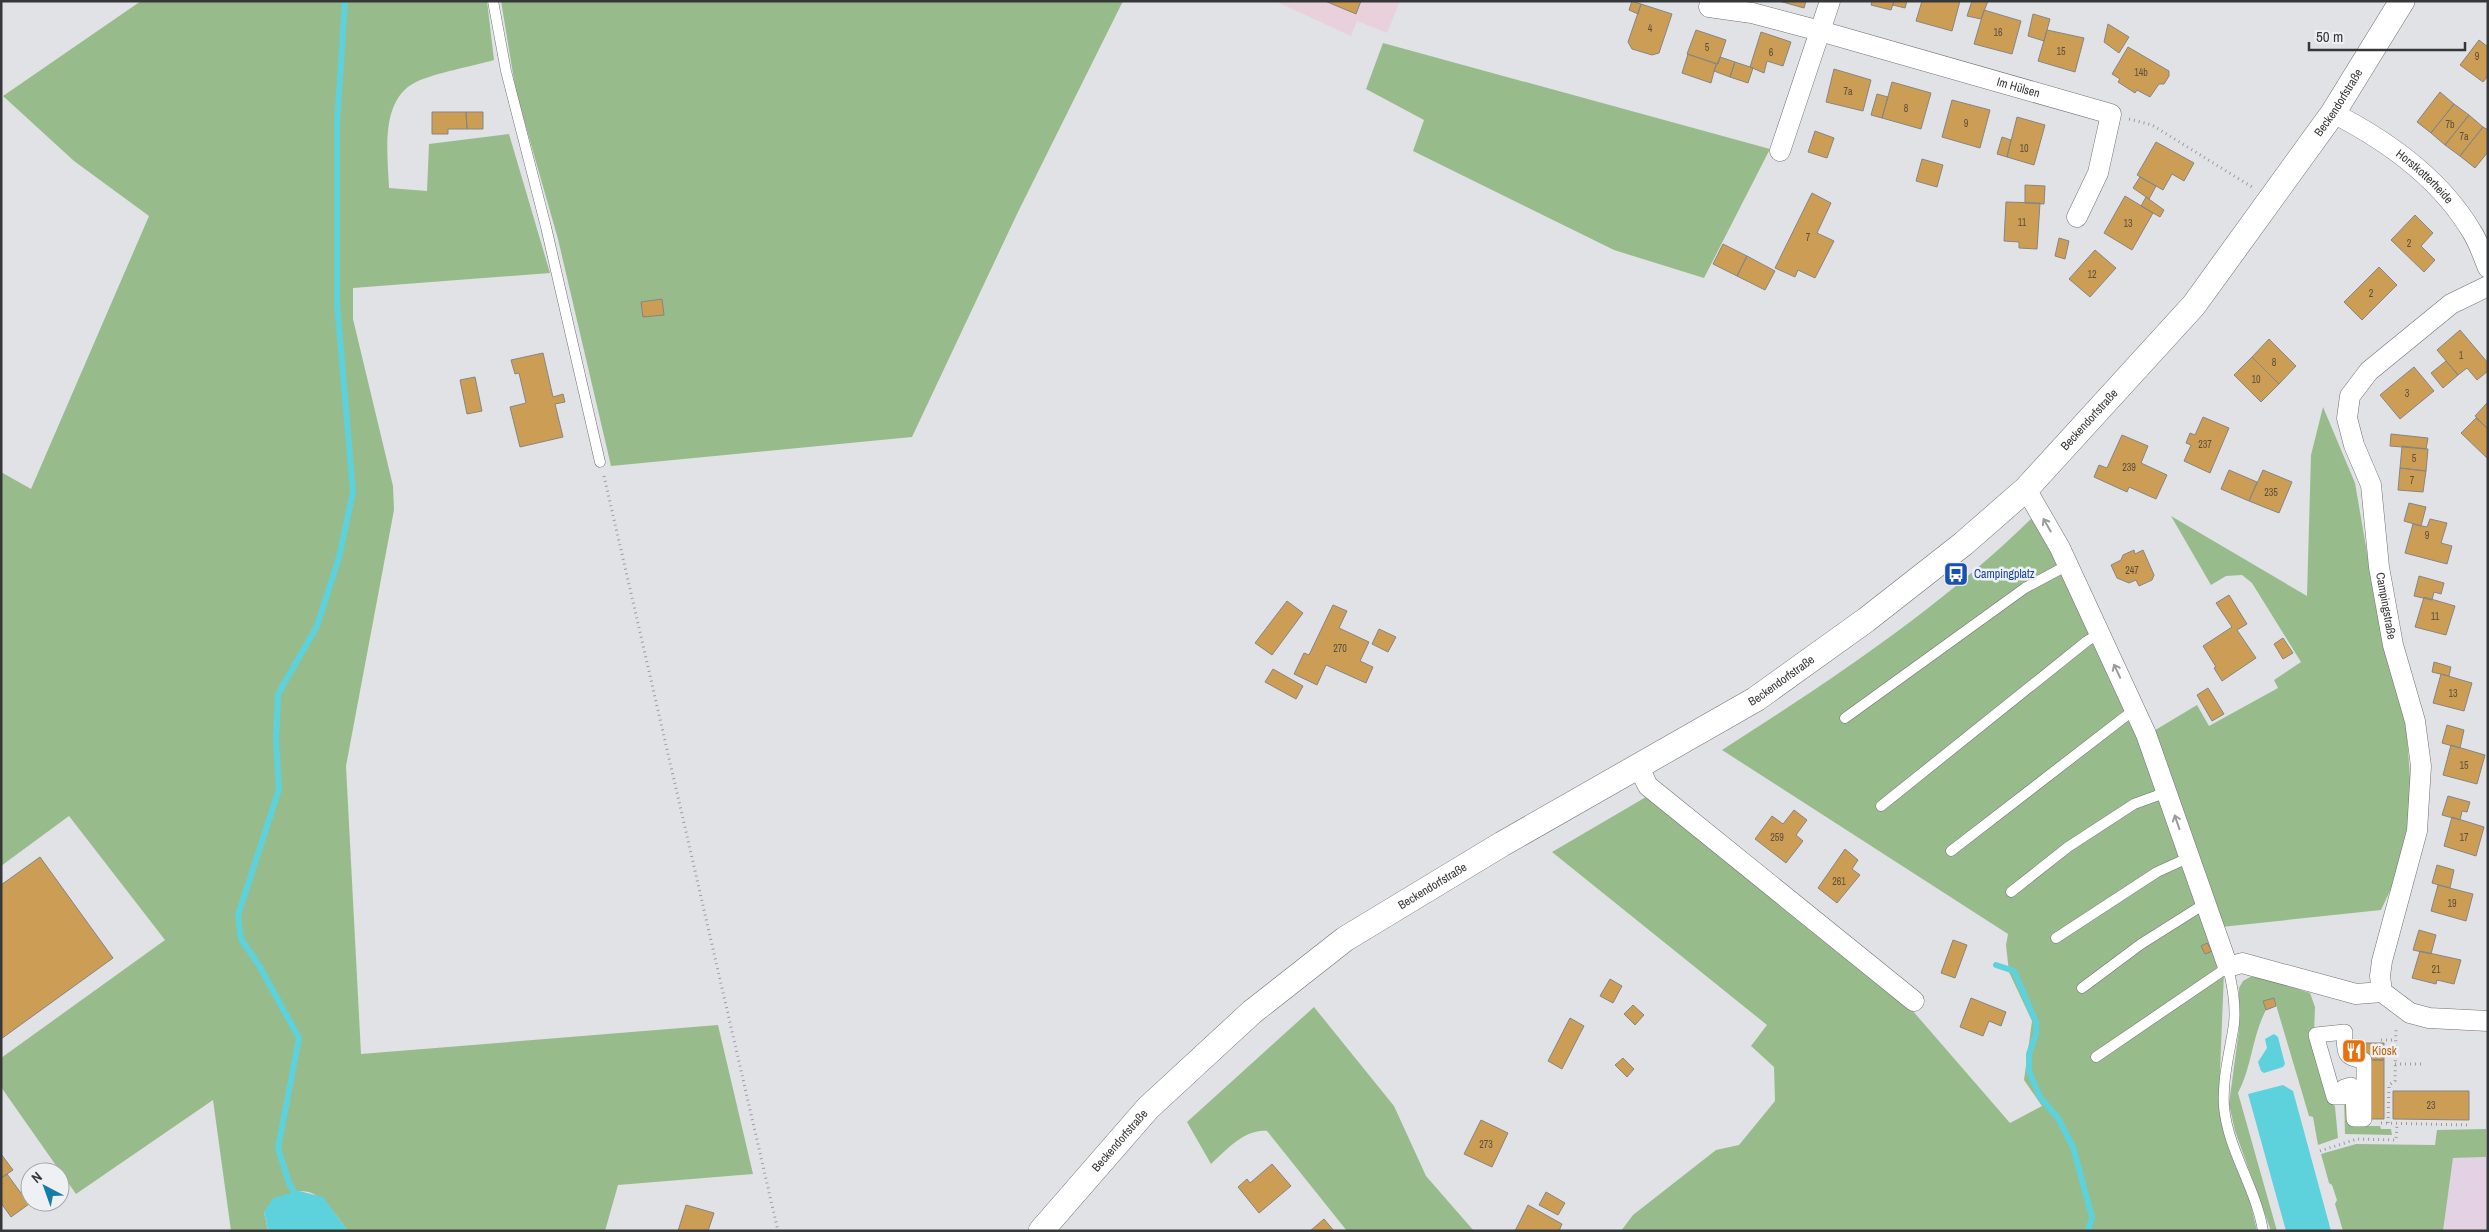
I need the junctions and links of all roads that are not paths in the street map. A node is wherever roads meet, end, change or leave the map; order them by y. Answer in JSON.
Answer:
{"nodes":[{"id":1,"x":493,"y":1,"type":"edge"},
{"id":2,"x":1830,"y":1,"type":"edge"},
{"id":3,"x":2402,"y":1,"type":"edge"},
{"id":4,"x":1709,"y":7,"type":"dead end"},
{"id":5,"x":1820,"y":31,"type":"junction"},
{"id":6,"x":2333,"y":113,"type":"junction"},
{"id":7,"x":1780,"y":151,"type":"dead end"},
{"id":8,"x":2077,"y":217,"type":"dead end"},
{"id":9,"x":2488,"y":268,"type":"edge"},
{"id":10,"x":2488,"y":286,"type":"edge"},
{"id":11,"x":600,"y":462,"type":"road end"},
{"id":12,"x":2026,"y":489,"type":"junction"},
{"id":13,"x":2068,"y":565,"type":"junction"},
{"id":14,"x":2100,"y":634,"type":"junction"},
{"id":15,"x":2135,"y":710,"type":"junction"},
{"id":16,"x":1845,"y":718,"type":"dead end"},
{"id":17,"x":1639,"y":768,"type":"junction"},
{"id":18,"x":2167,"y":792,"type":"junction"},
{"id":19,"x":1881,"y":806,"type":"dead end"},
{"id":20,"x":1951,"y":851,"type":"dead end"},
{"id":21,"x":2190,"y":857,"type":"junction"},
{"id":22,"x":2011,"y":892,"type":"dead end"},
{"id":23,"x":2206,"y":903,"type":"junction"},
{"id":24,"x":2056,"y":938,"type":"dead end"},
{"id":25,"x":2228,"y":967,"type":"junction"},
{"id":26,"x":2082,"y":988,"type":"dead end"},
{"id":27,"x":2382,"y":992,"type":"junction"},
{"id":28,"x":1914,"y":1001,"type":"dead end"},
{"id":29,"x":2488,"y":1021,"type":"edge"},
{"id":30,"x":2316,"y":1035,"type":"joint"},
{"id":31,"x":2096,"y":1056,"type":"dead end"},
{"id":32,"x":1041,"y":1231,"type":"edge"},
{"id":33,"x":2263,"y":1231,"type":"edge"}],
"edges":[{"from":1,"to":11,"type":"lane"},
{"from":2,"to":5,"type":"street"},
{"from":3,"to":6,"type":"street","name":"Beckendorfstraße"},
{"from":4,"to":5,"type":"street","name":"Im Hülsen"},
{"from":5,"to":7,"type":"street"},
{"from":5,"to":8,"type":"street","name":"Im Hülsen"},
{"from":6,"to":9,"type":"street","name":"Horstkotterheide"},
{"from":6,"to":12,"type":"street","name":"Beckendorfstraße"},
{"from":10,"to":27,"type":"street","name":"Campingstraße"},
{"from":13,"to":12,"type":"street","one_way":true},
{"from":12,"to":17,"type":"street","name":"Beckendorfstraße"},
{"from":13,"to":14,"type":"street"},
{"from":13,"to":16,"type":"lane"},
{"from":15,"to":14,"type":"street","one_way":true},
{"from":14,"to":19,"type":"lane"},
{"from":15,"to":18,"type":"street"},
{"from":15,"to":20,"type":"lane"},
{"from":17,"to":28,"type":"street"},
{"from":17,"to":32,"type":"street","name":"Beckendorfstraße"},
{"from":21,"to":18,"type":"street","one_way":true},
{"from":18,"to":22,"type":"lane"},
{"from":21,"to":23,"type":"street"},
{"from":21,"to":24,"type":"lane"},
{"from":23,"to":25,"type":"street"},
{"from":23,"to":26,"type":"lane"},
{"from":25,"to":27,"type":"street"},
{"from":25,"to":31,"type":"lane"},
{"from":25,"to":33,"type":"lane"},
{"from":27,"to":29,"type":"street"},
{"from":30,"to":30,"type":"street"}]}
